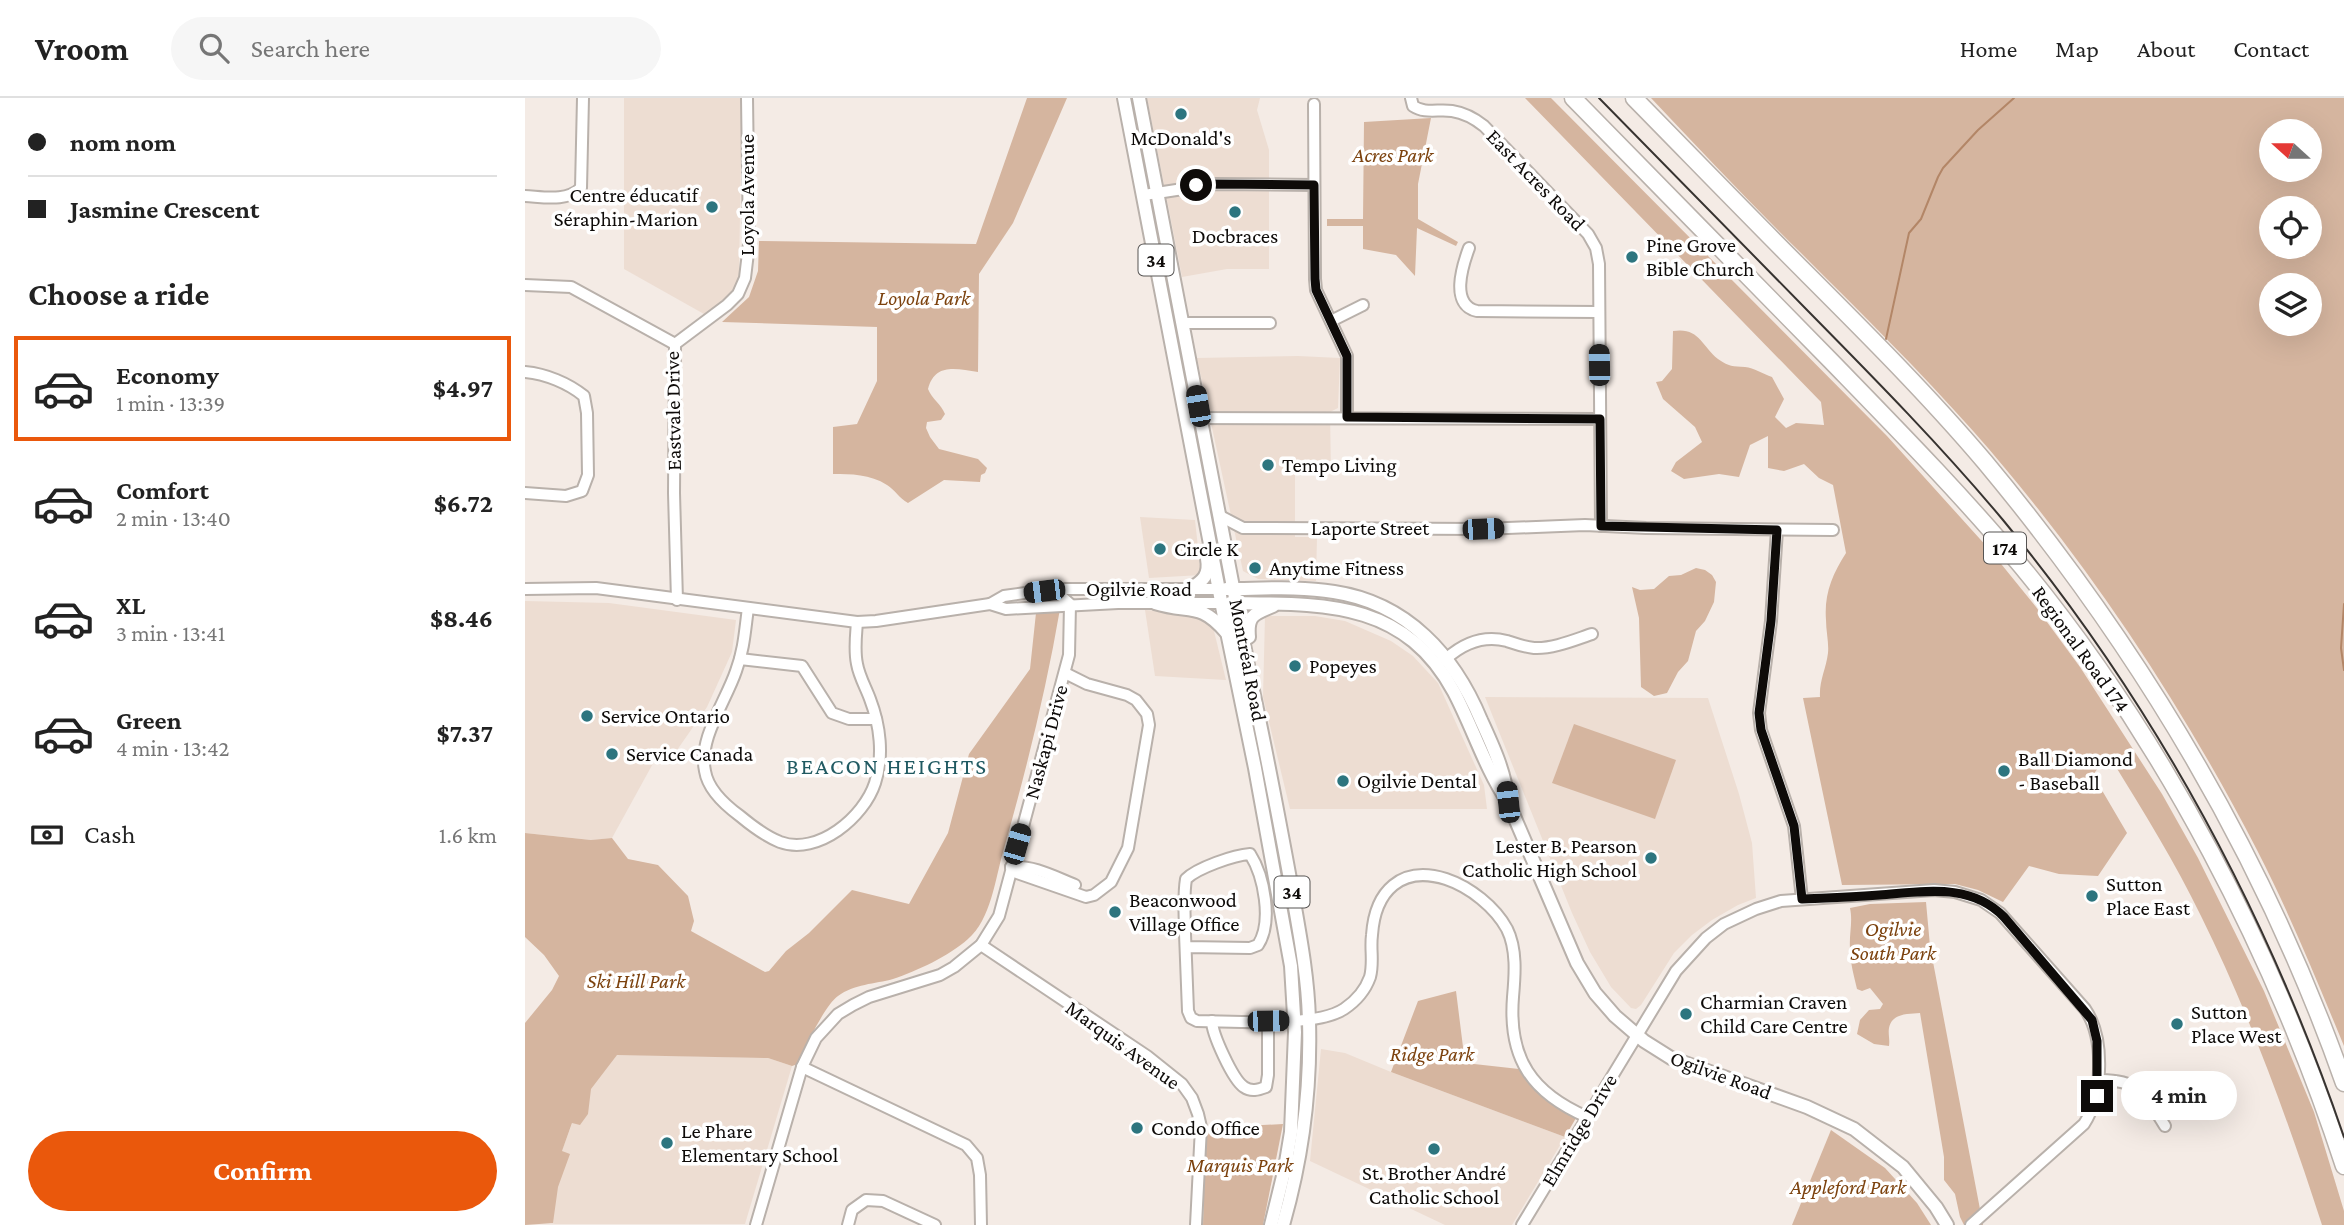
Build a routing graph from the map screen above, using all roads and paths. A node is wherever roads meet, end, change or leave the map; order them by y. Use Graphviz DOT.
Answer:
graph roads {
  1 [pos="583,98"];
  2 [pos="747,98"];
  3 [pos="1124,98"];
  4 [pos="1139,98"];
  5 [pos="1411,98"];
  6 [pos="1573,98"];
  7 [pos="1635,98"];
  8 [pos="1314,104"];
  9 [pos="1314,185"];
  10 [pos="1157,192"];
  11 [pos="1144,195"];
  12 [pos="525,196"];
  13 [pos="1469,248"];
  14 [pos="525,285"];
  15 [pos="1363,305"];
  16 [pos="1598,312"];
  17 [pos="1331,321"];
  18 [pos="1183,323"];
  19 [pos="1270,323"];
  20 [pos="675,344"];
  21 [pos="525,372"];
  22 [pos="1200,417"];
  23 [pos="1347,417"];
  24 [pos="1186,418"];
  25 [pos="1600,419"];
  26 [pos="525,493"];
  27 [pos="1220,516"];
  28 [pos="1205,518"];
  29 [pos="1601,526"];
  30 [pos="1243,528"];
  31 [pos="1777,530"];
  32 [pos="1833,530"];
  33 [pos="1224,542"];
  34 [pos="1229,565"];
  35 [pos="525,589"];
  36 [pos="1053,589"];
  37 [pos="1190,589"];
  38 [pos="1219,589"];
  39 [pos="1234,589"];
  40 [pos="1273,589"];
  41 [pos="1089,590"];
  42 [pos="677,600"];
  43 [pos="1155,603"];
  44 [pos="1221,603"];
  45 [pos="1237,603"];
  46 [pos="991,604"];
  47 [pos="1070,604"];
  48 [pos="1276,604"];
  49 [pos="748,608"];
  50 [pos="857,622"];
  51 [pos="1227,632"];
  52 [pos="1592,634"];
  53 [pos="1447,658"];
  54 [pos="740,659"];
  55 [pos="1065,673"];
  56 [pos="1252,686"];
  57 [pos="876,719"];
  58 [pos="1270,766"];
  59 [pos="1255,768"];
  60 [pos="1508,802"];
  61 [pos="1011,867"];
  62 [pos="1802,899"];
  63 [pos="981,945"];
  64 [pos="1186,947"];
  65 [pos="1309,1019"];
  66 [pos="1295,1020"];
  67 [pos="1212,1021"];
  68 [pos="1268,1021"];
  69 [pos="1636,1035"];
  70 [pos="802,1067"];
  71 [pos="2098,1080"];
  72 [pos="2344,1083"];
  73 [pos="1587,1117"];
  74 [pos="2165,1126"];
  75 [pos="2344,1166"];
  76 [pos="756,1225"];
  77 [pos="848,1225"];
  78 [pos="935,1225"];
  79 [pos="981,1225"];
  80 [pos="1196,1225"];
  81 [pos="1271,1225"];
  82 [pos="1283,1225"];
  83 [pos="1523,1225"];
  84 [pos="1947,1225"];
  85 [pos="1971,1225"];
  1 -- 12 [label="street"];
  2 -- 20 [label="street, Loyola Avenue"];
  3 -- 11 [label="main road, Montréal Road / 34"];
  4 -- 10 [label="main road, Montréal Road / 34"];
  5 -- 16 [label="street, East Acres Road"];
  6 -- 75 [label="highway, Regional Road 174 / 174"];
  7 -- 72 [label="highway, Regional Road 174 / 174"];
  8 -- 9 [label="street"];
  9 -- 10 [label="street"];
  9 -- 17 [label="street"];
  10 -- 11 [label="street"];
  10 -- 18 [label="main road, Montréal Road / 34"];
  11 -- 24 [label="main road, Montréal Road / 34"];
  13 -- 16 [label="street"];
  14 -- 20 [label="street, Eastvale Drive"];
  15 -- 17 [label="street"];
  16 -- 25 [label="street, East Acres Road"];
  17 -- 23 [label="street"];
  18 -- 19 [label="street"];
  18 -- 22 [label="main road, Montréal Road / 34"];
  20 -- 42 [label="street, Eastvale Drive"];
  21 -- 26 [label="street"];
  22 -- 23 [label="street"];
  22 -- 24 [label="street"];
  22 -- 27 [label="main road, Montréal Road / 34"];
  23 -- 25 [label="street"];
  24 -- 28 [label="main road, Montréal Road / 34"];
  25 -- 29 [label="street, East Acres Road"];
  27 -- 30 [label="street, Laporte Street"];
  27 -- 33 [label="main road, Montréal Road / 34"];
  28 -- 37 [label="main road"];
  28 -- 38 [label="main road, Montréal Road / 34"];
  29 -- 30 [label="street, Laporte Street"];
  29 -- 31 [label="street, Laporte Street"];
  30 -- 33 [label="street"];
  31 -- 32 [label="street, Laporte Street"];
  31 -- 62 [label="street"];
  33 -- 34 [label="main road, Montréal Road / 34"];
  34 -- 39 [label="main road, Montréal Road / 34"];
  34 -- 40 [label="main road"];
  35 -- 42 [label="street, Ogilvie Road"];
  36 -- 41 [label="street, Ogilvie Road"];
  36 -- 46 [label="street, Ogilvie Road"];
  36 -- 47 [label="street"];
  37 -- 38 [label="street, Ogilvie Road"];
  37 -- 41 [label="street, Ogilvie Road"];
  38 -- 39 [label="main road, Ogilvie Road"];
  38 -- 44 [label="main road, Montréal Road / 34"];
  39 -- 40 [label="main road, Ogilvie Road"];
  39 -- 45 [label="main road, Montréal Road / 34"];
  40 -- 53 [label="main road, Ogilvie Road"];
  41 -- 47 [label="street"];
  42 -- 49 [label="street, Ogilvie Road"];
  43 -- 44 [label="street, Ogilvie Road"];
  43 -- 47 [label="street, Ogilvie Road"];
  43 -- 51 [label="main road"];
  44 -- 45 [label="main road, Ogilvie Road"];
  44 -- 51 [label="main road, Montréal Road / 34"];
  45 -- 48 [label="main road, Ogilvie Road"];
  45 -- 56 [label="main road, Montréal Road / 34"];
  46 -- 47 [label="street, Ogilvie Road"];
  46 -- 50 [label="street, Ogilvie Road"];
  47 -- 55 [label="street, Naskapi Drive"];
  48 -- 56 [label="main road"];
  48 -- 60 [label="main road, Ogilvie Road"];
  49 -- 50 [label="street, Ogilvie Road"];
  49 -- 54 [label="street"];
  50 -- 57 [label="street"];
  51 -- 59 [label="main road, Montréal Road / 34"];
  52 -- 53 [label="street"];
  53 -- 60 [label="main road, Ogilvie Road"];
  54 -- 57 [label="street"];
  54 -- 57 [label="street"];
  55 -- 61 [label="street, Naskapi Drive"];
  55 -- 61 [label="street"];
  56 -- 58 [label="main road, Montréal Road / 34"];
  58 -- 59 [label="main road"];
  58 -- 65 [label="main road, Montréal Road / 34"];
  59 -- 66 [label="main road, Montréal Road / 34"];
  60 -- 69 [label="main road, Ogilvie Road"];
  61 -- 63 [label="street, Naskapi Drive"];
  62 -- 69 [label="street, Elmridge Drive"];
  62 -- 71 [label="street, Elmridge Drive"];
  63 -- 70 [label="street, Naskapi Drive"];
  63 -- 80 [label="street, Marquis Avenue"];
  64 -- 64 [label="street"];
  64 -- 67 [label="street"];
  65 -- 66 [label="street"];
  65 -- 73 [label="street"];
  65 -- 82 [label="main road, Montréal Road / 34"];
  66 -- 68 [label="street"];
  66 -- 81 [label="main road, Montréal Road / 34"];
  67 -- 68 [label="street"];
  67 -- 68 [label="street"];
  69 -- 73 [label="street, Elmridge Drive"];
  69 -- 84 [label="main road, Ogilvie Road"];
  70 -- 76 [label="street, Naskapi Drive"];
  70 -- 79 [label="street"];
  71 -- 74 [label="street"];
  71 -- 85 [label="street, Elmridge Drive"];
  73 -- 83 [label="street, Elmridge Drive"];
  77 -- 78 [label="street"];
}
